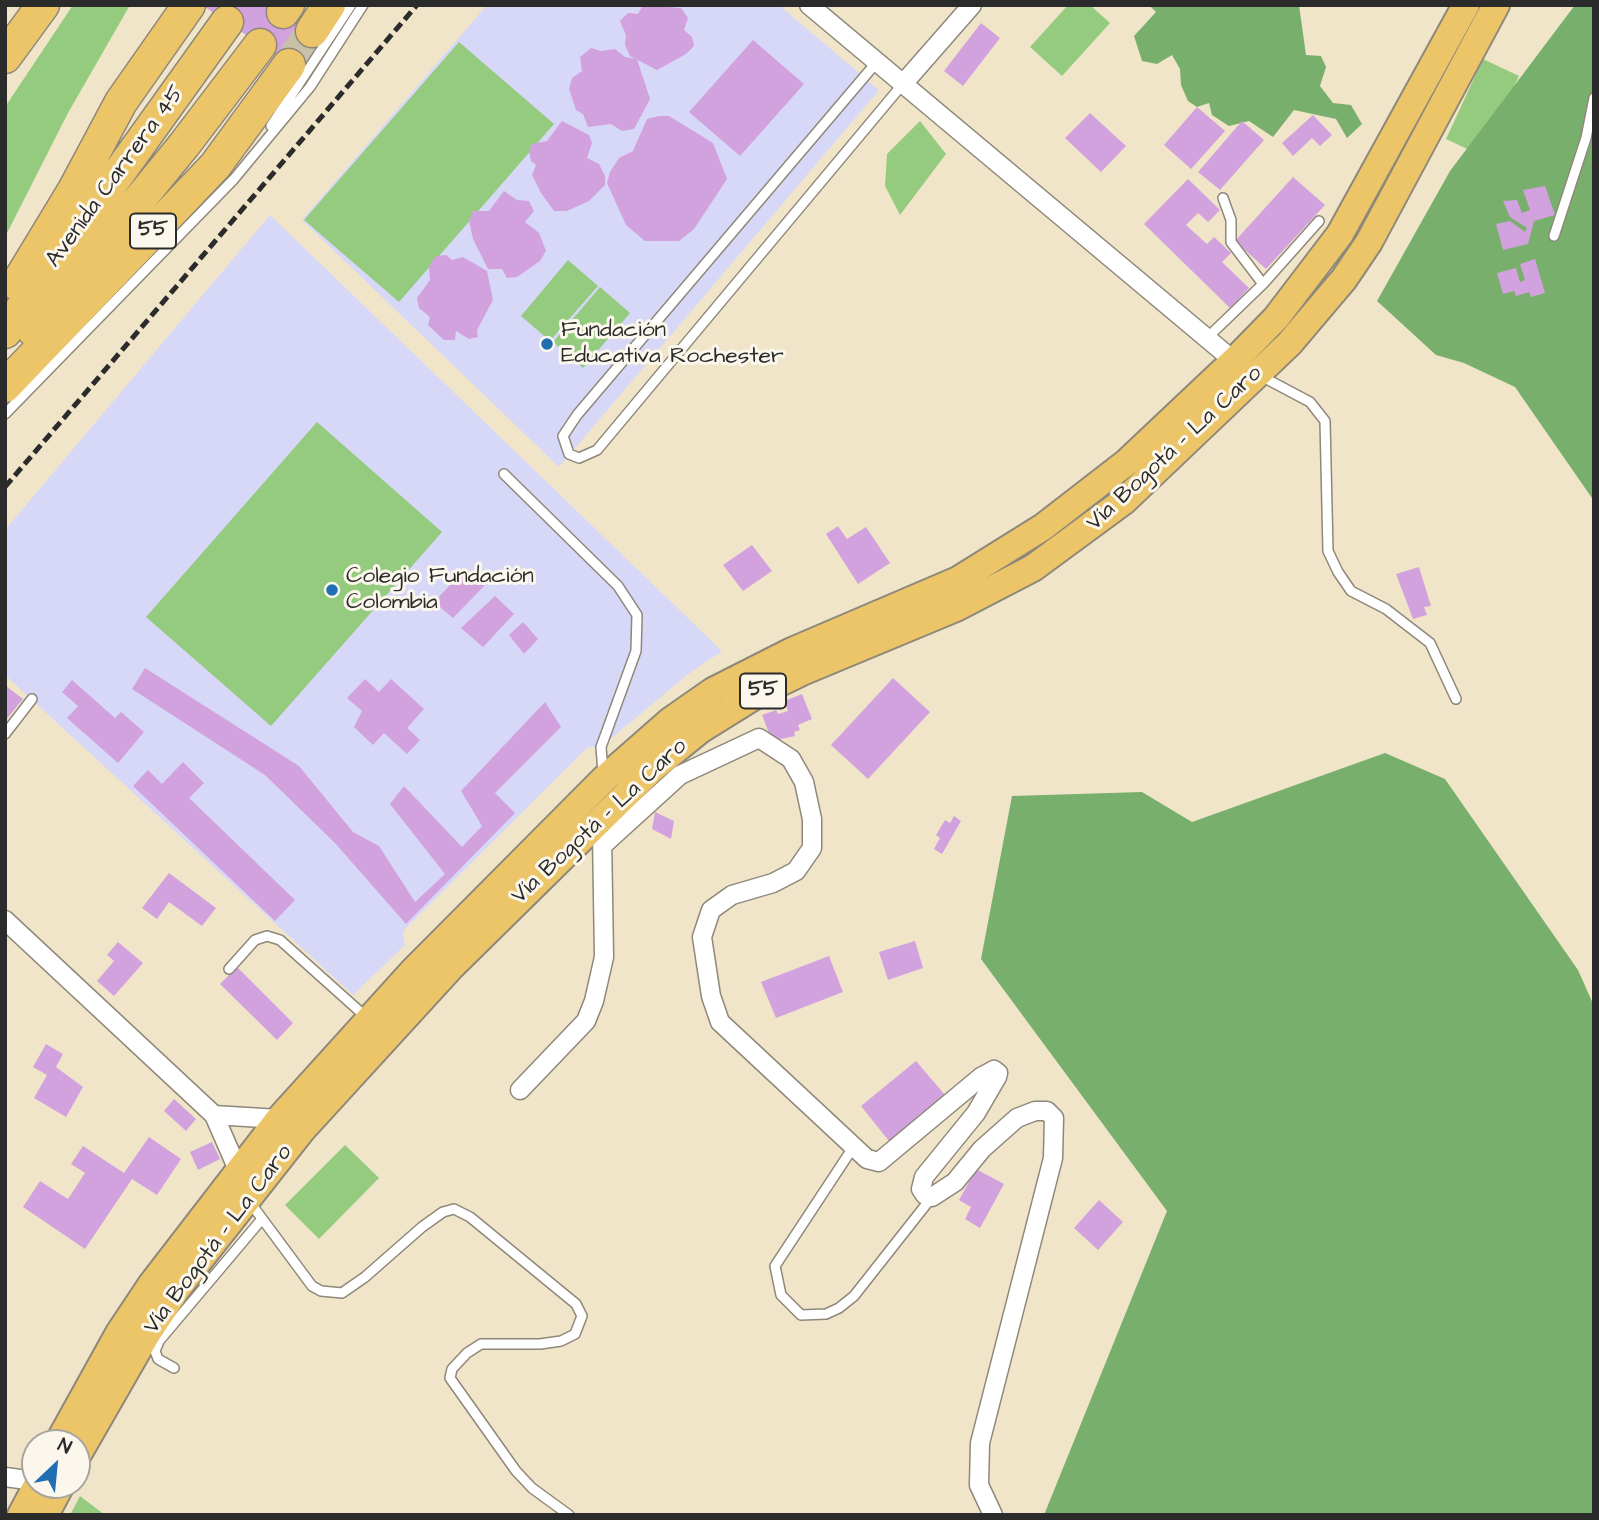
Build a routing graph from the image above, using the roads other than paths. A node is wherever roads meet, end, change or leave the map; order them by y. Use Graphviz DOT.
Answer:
graph roads {
  1 [pos="43,5"];
  2 [pos="189,5"];
  3 [pos="351,5"];
  4 [pos="363,5"];
  5 [pos="810,5"];
  6 [pos="972,5"];
  7 [pos="1466,5"];
  8 [pos="1496,5"];
  9 [pos="227,22"];
  10 [pos="260,45"];
  11 [pos="5,58"];
  12 [pos="876,63"];
  13 [pos="289,65"];
  14 [pos="902,85"];
  15 [pos="1594,98"];
  16 [pos="1590,139"];
  17 [pos="234,179"];
  18 [pos="1223,198"];
  19 [pos="1319,221"];
  20 [pos="1554,236"];
  21 [pos="1264,284"];
  22 [pos="5,303"];
  23 [pos="5,332"];
  24 [pos="1207,338"];
  25 [pos="1234,361"];
  26 [pos="5,363"];
  27 [pos="1257,374"];
  28 [pos="5,386"];
  29 [pos="5,414"];
  30 [pos="504,474"];
  31 [pos="32,699"];
  32 [pos="1456,699"];
  33 [pos="5,734"];
  34 [pos="604,779"];
  35 [pos="601,818"];
  36 [pos="603,845"];
  37 [pos="5,920"];
  38 [pos="229,969"];
  39 [pos="369,1020"];
  40 [pos="520,1090"];
  41 [pos="214,1115"];
  42 [pos="279,1119"];
  43 [pos="854,1146"];
  44 [pos="238,1170"];
  45 [pos="932,1197"];
  46 [pos="255,1208"];
  47 [pos="174,1368"];
  48 [pos="66,1429"];
  49 [pos="91,1432"];
  50 [pos="28,1499"];
  51 [pos="54,1499"];
  52 [pos="21,1515"];
  53 [pos="46,1515"];
  54 [pos="569,1515"];
  55 [pos="993,1515"];
  1 -- 11 [label="highway"];
  2 -- 22 [label="highway, Avenida Carrera 45"];
  3 -- 17 [label="lane"];
  4 -- 17 [label="lane"];
  5 -- 12 [label="street"];
  6 -- 14 [label="street"];
  7 -- 25 [label="main road, Vía Bogotá - La Caro / 55"];
  8 -- 27 [label="main road, Vía Bogotá - La Caro / 55"];
  9 -- 23 [label="highway, Avenida Carrera 45 / 55"];
  10 -- 26 [label="highway, Avenida Carrera 45 / 55"];
  12 -- 14 [label="street"];
  12 -- 14 [label="lane"];
  13 -- 28 [label="highway, 55"];
  14 -- 24 [label="street"];
  15 -- 16 [label="lane"];
  16 -- 20 [label="lane"];
  17 -- 29 [label="lane"];
  18 -- 21 [label="lane"];
  19 -- 21 [label="lane"];
  21 -- 24 [label="lane"];
  24 -- 25 [label="street"];
  25 -- 34 [label="main road, Vía Bogotá - La Caro / 55"];
  27 -- 32 [label="lane"];
  27 -- 35 [label="main road, Vía Bogotá - La Caro / 55"];
  30 -- 34 [label="lane"];
  31 -- 33 [label="lane"];
  34 -- 39 [label="main road, Vía Bogotá - La Caro / 55"];
  35 -- 36 [label="street"];
  35 -- 46 [label="main road, Vía Bogotá - La Caro / 55"];
  36 -- 40 [label="street"];
  36 -- 43 [label="street"];
  37 -- 41 [label="street"];
  38 -- 39 [label="lane"];
  39 -- 42 [label="main road, Vía Bogotá - La Caro / 55"];
  41 -- 42 [label="street"];
  41 -- 44 [label="street"];
  42 -- 44 [label="main road, Vía Bogotá - La Caro / 55"];
  43 -- 45 [label="street"];
  43 -- 45 [label="lane"];
  44 -- 48 [label="main road, Vía Bogotá - La Caro / 55"];
  45 -- 55 [label="street"];
  46 -- 47 [label="lane"];
  46 -- 49 [label="main road, Vía Bogotá - La Caro / 55"];
  46 -- 54 [label="lane"];
  50 -- 52 [label="main road"];
  51 -- 53 [label="main road"];
}
